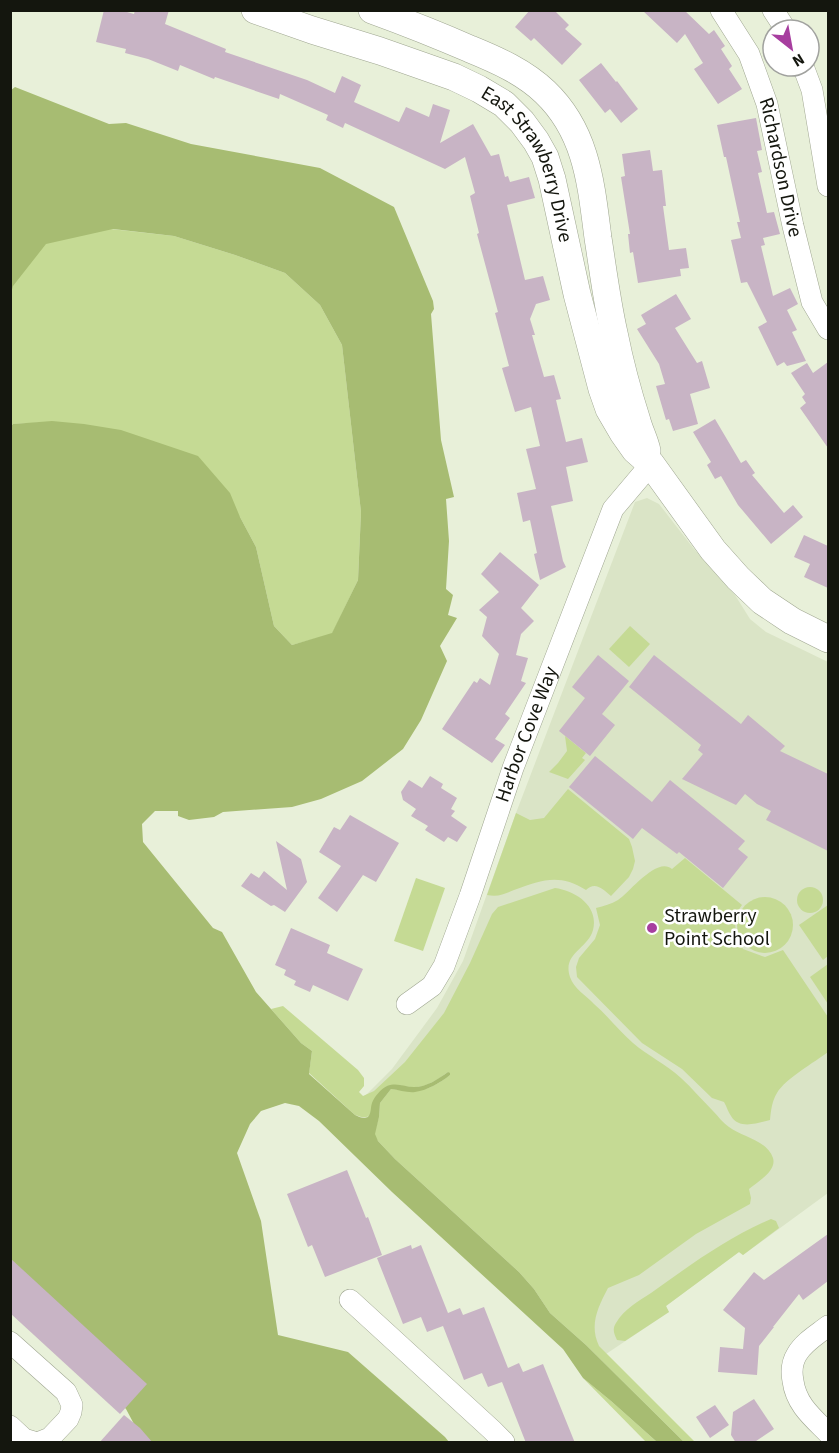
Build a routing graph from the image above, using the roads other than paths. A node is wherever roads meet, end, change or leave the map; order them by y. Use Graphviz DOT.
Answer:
graph roads {
  1 [pos="255,10"];
  2 [pos="372,10"];
  3 [pos="721,10"];
  4 [pos="808,78"];
  5 [pos="828,186"];
  6 [pos="828,329"];
  7 [pos="651,464"];
  8 [pos="828,639"];
  9 [pos="407,1004"];
  10 [pos="350,1300"];
  11 [pos="828,1326"];
  12 [pos="10,1342"];
  13 [pos="10,1426"];
  14 [pos="828,1433"];
  15 [pos="34,1443"];
  16 [pos="40,1443"];
  17 [pos="504,1443"];
  1 -- 7 [label="street, East Strawberry Drive"];
  2 -- 7 [label="street, East Strawberry Drive"];
  3 -- 6 [label="street, Richardson Drive"];
  4 -- 5 [label="street"];
  7 -- 8 [label="street, East Strawberry Drive"];
  7 -- 9 [label="street, Harbor Cove Way"];
  10 -- 17 [label="street"];
  11 -- 14 [label="street"];
  12 -- 16 [label="street"];
  13 -- 15 [label="street"];
}
